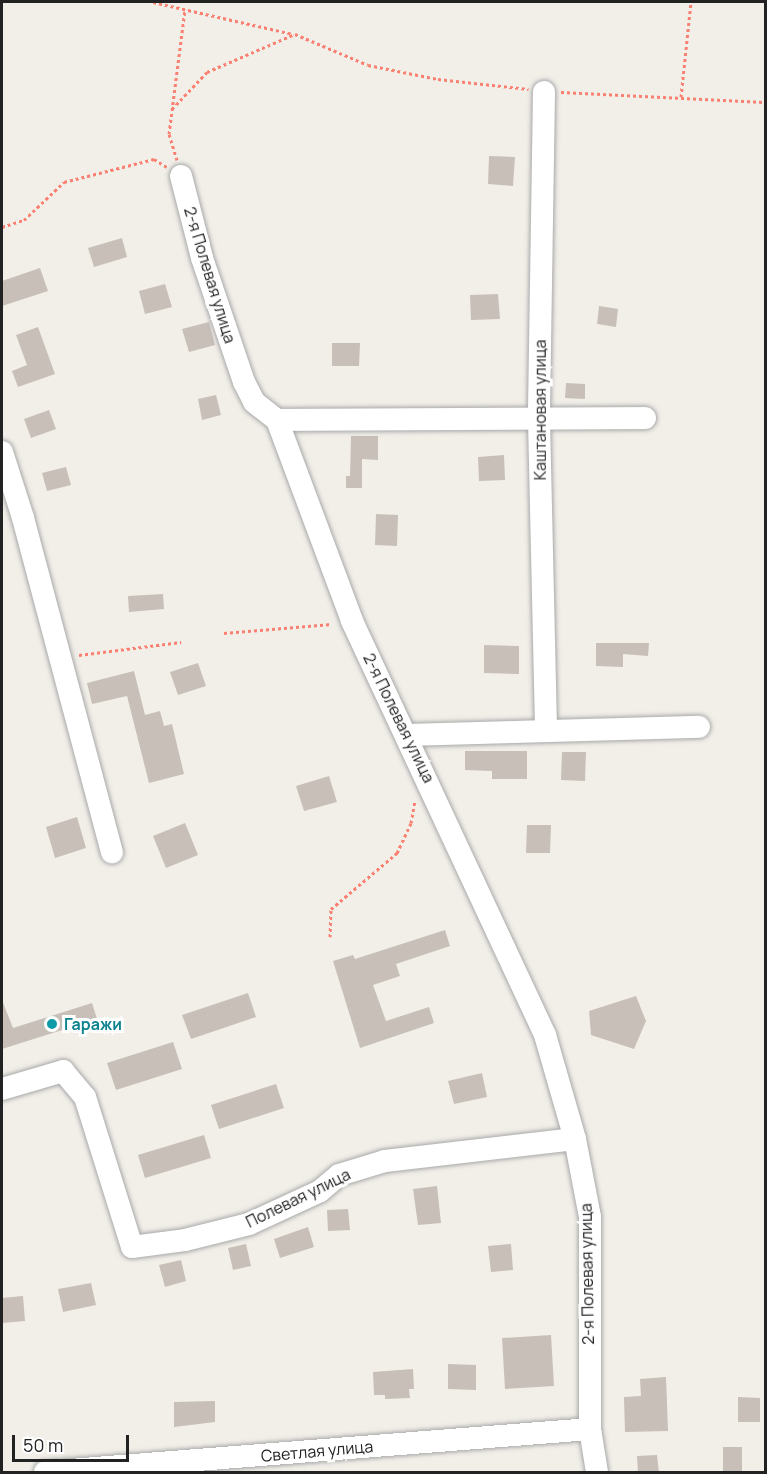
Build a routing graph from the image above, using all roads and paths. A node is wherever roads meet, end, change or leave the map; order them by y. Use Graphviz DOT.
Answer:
graph roads {
  1 [pos="153,2"];
  2 [pos="691,2"];
  3 [pos="185,9"];
  4 [pos="295,34"];
  5 [pos="544,92"];
  6 [pos="681,97"];
  7 [pos="765,102"];
  8 [pos="172,109"];
  9 [pos="181,176"];
  10 [pos="2,227"];
  11 [pos="645,418"];
  12 [pos="277,420"];
  13 [pos="539,420"];
  14 [pos="2,452"];
  15 [pos="352,621"];
  16 [pos="224,633"];
  17 [pos="181,642"];
  18 [pos="62,658"];
  19 [pos="699,727"];
  20 [pos="546,729"];
  21 [pos="408,735"];
  22 [pos="417,788"];
  23 [pos="112,852"];
  24 [pos="330,937"];
  25 [pos="2,1089"];
  26 [pos="575,1139"];
  27 [pos="590,1429"];
  28 [pos="45,1473"];
  29 [pos="597,1473"];
  1 -- 3 [label="path"];
  2 -- 6 [label="path"];
  3 -- 4 [label="path"];
  3 -- 8 [label="path"];
  4 -- 5 [label="path"];
  4 -- 8 [label="path"];
  5 -- 6 [label="path"];
  5 -- 13 [label="street, Каштановая улица"];
  6 -- 7 [label="path"];
  8 -- 9 [label="path"];
  9 -- 10 [label="path"];
  9 -- 12 [label="street, 2-я Полевая улица"];
  11 -- 13 [label="street"];
  12 -- 13 [label="street"];
  12 -- 15 [label="street, 2-я Полевая улица"];
  13 -- 20 [label="street, Каштановая улица"];
  14 -- 18 [label="street"];
  15 -- 16 [label="path"];
  15 -- 21 [label="street, 2-я Полевая улица"];
  17 -- 18 [label="path"];
  18 -- 23 [label="street"];
  19 -- 20 [label="street"];
  20 -- 21 [label="street"];
  21 -- 26 [label="street, 2-я Полевая улица"];
  22 -- 24 [label="path"];
  25 -- 26 [label="street, Полевая улица"];
  26 -- 27 [label="street, 2-я Полевая улица"];
  27 -- 28 [label="street, Светлая улица"];
  27 -- 29 [label="street, 2-я Полевая улица"];
}
